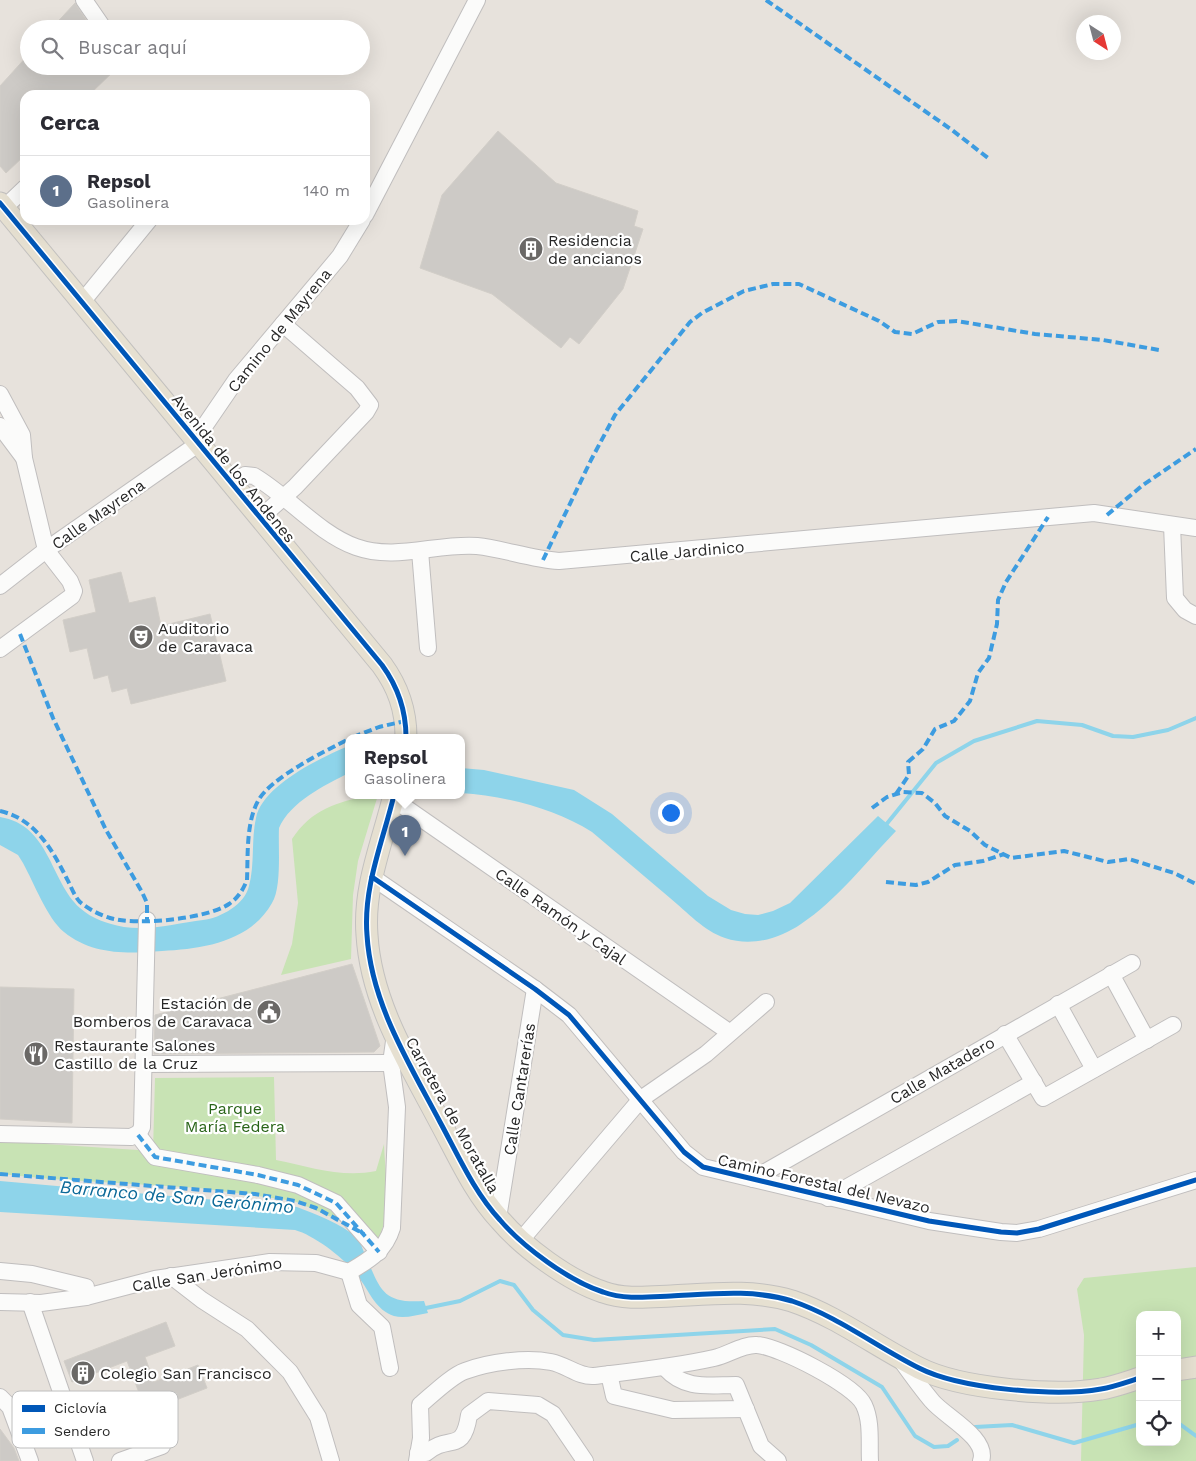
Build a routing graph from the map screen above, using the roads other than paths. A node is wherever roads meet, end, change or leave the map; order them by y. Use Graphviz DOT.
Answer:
graph roads {
  1 [pos="84,0"];
  2 [pos="477,0"];
  3 [pos="98,20"];
  4 [pos="20,192"];
  5 [pos="2,205"];
  6 [pos="370,205"];
  7 [pos="145,225"];
  8 [pos="359,225"];
  9 [pos="82,302"];
  10 [pos="284,324"];
  11 [pos="0,394"];
  12 [pos="0,426"];
  13 [pos="17,439"];
  14 [pos="197,442"];
  15 [pos="231,485"];
  16 [pos="284,497"];
  17 [pos="259,519"];
  18 [pos="1172,525"];
  19 [pos="1196,528"];
  20 [pos="46,550"];
  21 [pos="420,551"];
  22 [pos="0,586"];
  23 [pos="1196,616"];
  24 [pos="428,648"];
  25 [pos="0,649"];
  26 [pos="406,734"];
  27 [pos="393,799"];
  28 [pos="397,799"];
  29 [pos="372,877"];
  30 [pos="147,920"];
  31 [pos="1132,963"];
  32 [pos="1111,974"];
  33 [pos="535,988"];
  34 [pos="766,1002"];
  35 [pos="1058,1004"];
  36 [pos="1173,1025"];
  37 [pos="729,1032"];
  38 [pos="1005,1034"];
  39 [pos="1147,1040"];
  40 [pos="400,1063"];
  41 [pos="145,1064"];
  42 [pos="1094,1069"];
  43 [pos="394,1082"];
  44 [pos="1034,1082"];
  45 [pos="417,1087"];
  46 [pos="641,1099"];
  47 [pos="397,1107"];
  48 [pos="0,1134"];
  49 [pos="138,1134"];
  50 [pos="753,1179"];
  51 [pos="1196,1180"];
  52 [pos="828,1198"];
  53 [pos="498,1218"];
  54 [pos="521,1240"];
  55 [pos="373,1256"];
  56 [pos="0,1271"];
  57 [pos="351,1271"];
  58 [pos="171,1276"];
  59 [pos="86,1298"];
  60 [pos="0,1302"];
  61 [pos="30,1302"];
  62 [pos="896,1355"];
  63 [pos="1196,1367"];
  64 [pos="390,1368"];
  65 [pos="666,1369"];
  66 [pos="1181,1369"];
  67 [pos="609,1374"];
  68 [pos="1136,1379"];
  69 [pos="61,1391"];
  70 [pos="0,1397"];
  71 [pos="746,1409"];
  72 [pos="12,1412"];
  73 [pos="25,1448"];
  74 [pos="81,1448"];
  75 [pos="156,1448"];
  76 [pos="417,1457"];
  77 [pos="30,1461"];
  78 [pos="85,1461"];
  79 [pos="120,1461"];
  80 [pos="331,1461"];
  81 [pos="585,1461"];
  82 [pos="778,1461"];
  83 [pos="870,1461"];
  84 [pos="981,1461"];
  1 -- 3 [label="street"];
  2 -- 6 [label="street"];
  4 -- 5 [label="street"];
  5 -- 9 [label="main road, Avenida de los Andenes"];
  7 -- 9 [label="street"];
  8 -- 10 [label="street, Camino de Mayrena"];
  9 -- 14 [label="main road, Avenida de los Andenes"];
  10 -- 14 [label="street, Camino de Mayrena"];
  10 -- 16 [label="street"];
  11 -- 13 [label="street"];
  12 -- 13 [label="street"];
  13 -- 20 [label="street"];
  14 -- 15 [label="main road, Avenida de los Andenes"];
  14 -- 20 [label="street, Calle Mayrena"];
  15 -- 16 [label="street, Calle Jardinico"];
  15 -- 17 [label="main road, Avenida de los Andenes"];
  16 -- 17 [label="street"];
  16 -- 21 [label="street, Calle Jardinico"];
  17 -- 26 [label="main road, Avenida de los Andenes"];
  18 -- 19 [label="street, Calle Jardinico"];
  18 -- 21 [label="street, Calle Jardinico"];
  18 -- 23 [label="street"];
  20 -- 22 [label="street, Calle Mayrena"];
  20 -- 25 [label="street"];
  21 -- 24 [label="street"];
  27 -- 29 [label="main road"];
  28 -- 37 [label="street, Calle Ramón y Cajal"];
  29 -- 33 [label="street, Camino Forestal del Nevazo"];
  29 -- 40 [label="main road, Carretera de Moratalla"];
  30 -- 41 [label="street"];
  31 -- 32 [label="street, Calle Matadero"];
  32 -- 35 [label="street, Calle Matadero"];
  32 -- 39 [label="street"];
  33 -- 46 [label="street, Camino Forestal del Nevazo"];
  33 -- 53 [label="street, Calle Cantarerías"];
  34 -- 37 [label="street"];
  35 -- 38 [label="street, Calle Matadero"];
  35 -- 42 [label="street"];
  36 -- 39 [label="street"];
  37 -- 46 [label="street"];
  38 -- 44 [label="street"];
  38 -- 50 [label="street, Calle Matadero"];
  39 -- 42 [label="street"];
  40 -- 41 [label="street"];
  40 -- 43 [label="street"];
  40 -- 45 [label="main road, Carretera de Moratalla"];
  41 -- 49 [label="street"];
  42 -- 44 [label="street"];
  43 -- 45 [label="street"];
  43 -- 47 [label="street"];
  44 -- 52 [label="street"];
  45 -- 47 [label="street"];
  45 -- 53 [label="main road, Carretera de Moratalla"];
  46 -- 50 [label="street, Camino Forestal del Nevazo"];
  46 -- 54 [label="street"];
  47 -- 55 [label="street"];
  48 -- 49 [label="street"];
  49 -- 55 [label="street"];
  50 -- 52 [label="street, Camino Forestal del Nevazo"];
  51 -- 52 [label="street, Camino Forestal del Nevazo"];
  53 -- 54 [label="main road, Carretera de Moratalla"];
  54 -- 62 [label="main road, Carretera de Moratalla"];
  55 -- 57 [label="street"];
  56 -- 59 [label="street"];
  57 -- 58 [label="street, Calle San Jerónimo"];
  57 -- 64 [label="street"];
  58 -- 59 [label="street, Calle San Jerónimo"];
  58 -- 80 [label="street"];
  59 -- 61 [label="street, Calle San Jerónimo"];
  60 -- 61 [label="street, Calle San Jerónimo"];
  61 -- 69 [label="street"];
  62 -- 68 [label="main road, Carretera de Moratalla"];
  62 -- 84 [label="street"];
  63 -- 66 [label="main road"];
  65 -- 67 [label="street"];
  65 -- 71 [label="street"];
  65 -- 83 [label="street"];
  67 -- 71 [label="street"];
  67 -- 76 [label="street"];
  70 -- 72 [label="street"];
  71 -- 82 [label="street"];
  73 -- 77 [label="street"];
  74 -- 78 [label="street"];
  75 -- 79 [label="street"];
  76 -- 81 [label="street"];
}
